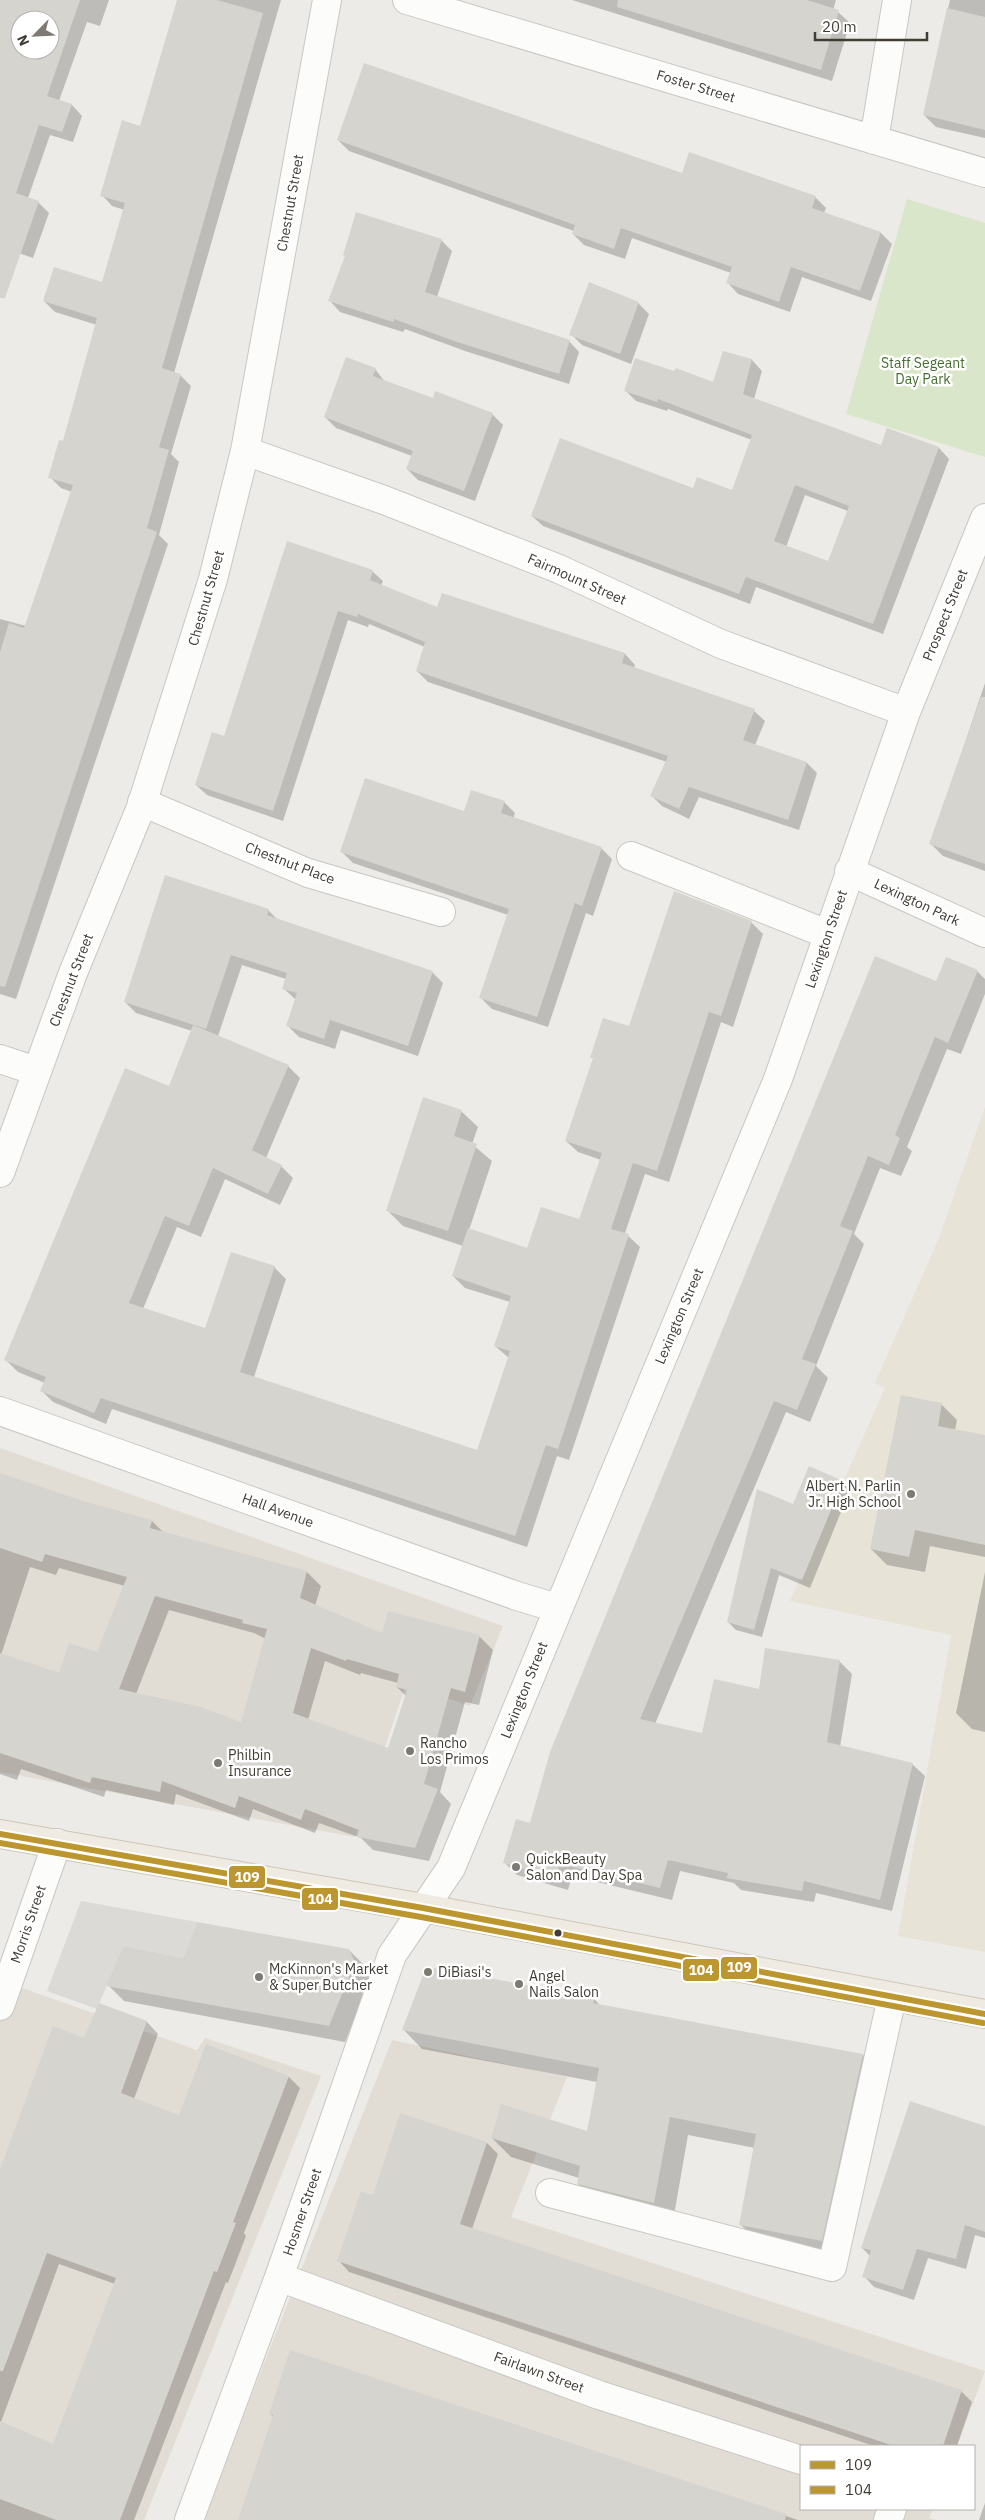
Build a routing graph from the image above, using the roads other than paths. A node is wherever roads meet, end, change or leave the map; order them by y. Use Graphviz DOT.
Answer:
graph roads {
  1 [pos="326,0"];
  2 [pos="407,0"];
  3 [pos="897,0"];
  4 [pos="874,140"];
  5 [pos="985,172"];
  6 [pos="245,451"];
  7 [pos="985,518"];
  8 [pos="906,712"];
  9 [pos="142,802"];
  10 [pos="631,856"];
  11 [pos="849,871"];
  12 [pos="441,912"];
  13 [pos="985,933"];
  14 [pos="827,934"];
  15 [pos="0,1059"];
  16 [pos="36,1071"];
  17 [pos="0,1173"];
  18 [pos="0,1411"];
  19 [pos="558,1608"];
  20 [pos="0,1834"];
  21 [pos="57,1843"];
  22 [pos="423,1908"];
  23 [pos="892,1997"];
  24 [pos="0,2006"];
  25 [pos="985,2014"];
  26 [pos="550,2193"];
  27 [pos="279,2277"];
  28 [pos="800,2460"];
  29 [pos="189,2520"];
  1 -- 6 [label="street, Chestnut Street"];
  2 -- 4 [label="street, Foster Street"];
  3 -- 4 [label="street"];
  4 -- 5 [label="street, Foster Street"];
  6 -- 8 [label="street, Fairmount Street"];
  6 -- 9 [label="street, Chestnut Street"];
  7 -- 8 [label="street, Prospect Street"];
  8 -- 11 [label="street, Lexington Street"];
  9 -- 12 [label="street, Chestnut Place"];
  9 -- 16 [label="street, Chestnut Street"];
  10 -- 14 [label="street"];
  11 -- 13 [label="street, Lexington Park"];
  11 -- 14 [label="street, Lexington Street"];
  14 -- 19 [label="street, Lexington Street"];
  15 -- 16 [label="street"];
  16 -- 17 [label="street, Chestnut Street"];
  18 -- 19 [label="street, Hall Avenue"];
  19 -- 22 [label="street, Lexington Street"];
  20 -- 21 [label="main road"];
  21 -- 22 [label="main road"];
  21 -- 24 [label="street, Morris Street"];
  22 -- 23 [label="main road"];
  22 -- 27 [label="street, Hosmer Street"];
  23 -- 25 [label="main road"];
  23 -- 26 [label="street"];
  27 -- 28 [label="street, Fairlawn Street"];
  27 -- 29 [label="street, Hosmer Street"];
}
